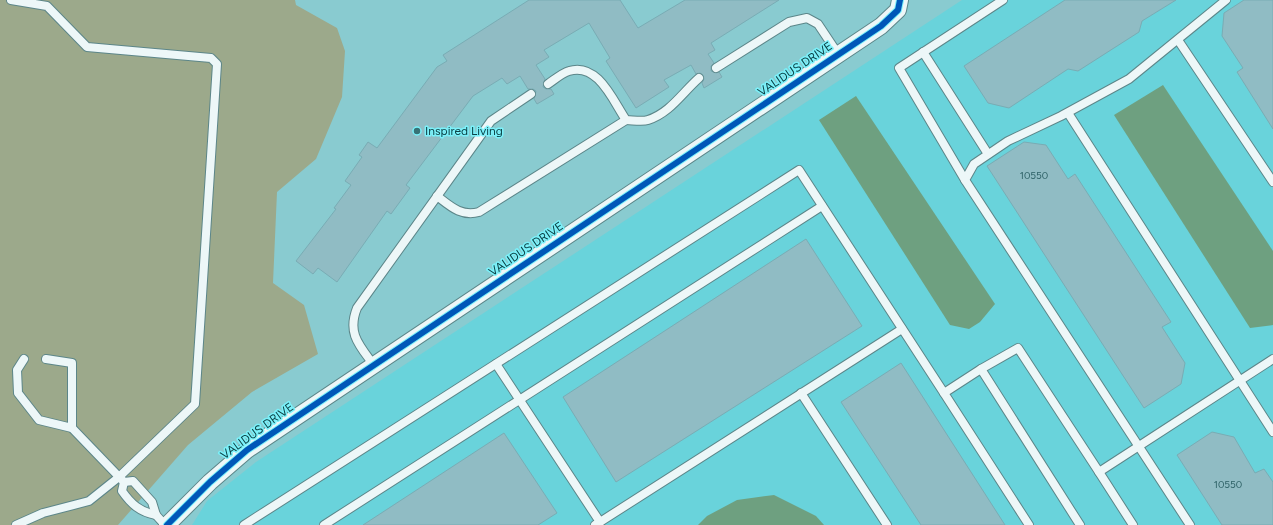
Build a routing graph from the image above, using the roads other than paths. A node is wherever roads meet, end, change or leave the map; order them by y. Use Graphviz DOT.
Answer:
graph roads {
  1 [pos="11,0"];
  2 [pos="900,0"];
  3 [pos="1003,0"];
  4 [pos="1226,0"];
  5 [pos="1178,40"];
  6 [pos="923,52"];
  7 [pos="838,54"];
  8 [pos="716,68"];
  9 [pos="699,78"];
  10 [pos="548,84"];
  11 [pos="532,94"];
  12 [pos="1068,112"];
  13 [pos="626,120"];
  14 [pos="988,154"];
  15 [pos="965,180"];
  16 [pos="1273,182"];
  17 [pos="437,196"];
  18 [pos="822,206"];
  19 [pos="902,329"];
  20 [pos="24,359"];
  21 [pos="46,359"];
  22 [pos="1273,359"];
  23 [pos="374,364"];
  24 [pos="496,364"];
  25 [pos="981,370"];
  26 [pos="1240,381"];
  27 [pos="801,393"];
  28 [pos="944,393"];
  29 [pos="520,400"];
  30 [pos="72,428"];
  31 [pos="1273,432"];
  32 [pos="1138,446"];
  33 [pos="1099,472"];
  34 [pos="121,479"];
  35 [pos="163,522"];
  36 [pos="598,523"];
  37 [pos="16,525"];
  38 [pos="244,525"];
  39 [pos="324,525"];
  40 [pos="887,525"];
  41 [pos="1029,525"];
  42 [pos="1080,525"];
  43 [pos="1133,525"];
  44 [pos="1190,525"];
  1 -- 34 [label="lane"];
  2 -- 7 [label="street, VALIDUS DRIVE"];
  3 -- 6 [label="lane"];
  4 -- 5 [label="lane"];
  5 -- 12 [label="lane"];
  5 -- 16 [label="lane"];
  6 -- 14 [label="lane"];
  6 -- 15 [label="lane"];
  7 -- 8 [label="lane"];
  7 -- 23 [label="street, VALIDUS DRIVE"];
  9 -- 13 [label="lane"];
  10 -- 13 [label="lane"];
  11 -- 17 [label="lane"];
  12 -- 14 [label="lane"];
  12 -- 26 [label="lane"];
  13 -- 17 [label="lane"];
  14 -- 15 [label="lane"];
  15 -- 32 [label="lane"];
  17 -- 23 [label="lane"];
  18 -- 19 [label="lane"];
  18 -- 24 [label="lane"];
  18 -- 29 [label="lane"];
  19 -- 27 [label="lane"];
  19 -- 28 [label="lane"];
  20 -- 30 [label="lane"];
  21 -- 30 [label="lane"];
  22 -- 26 [label="lane"];
  23 -- 35 [label="street, VALIDUS DRIVE"];
  24 -- 29 [label="lane"];
  24 -- 38 [label="lane"];
  25 -- 28 [label="lane"];
  25 -- 33 [label="lane"];
  25 -- 42 [label="lane"];
  26 -- 31 [label="lane"];
  26 -- 32 [label="lane"];
  27 -- 36 [label="lane"];
  27 -- 40 [label="lane"];
  28 -- 41 [label="lane"];
  29 -- 36 [label="lane"];
  29 -- 39 [label="lane"];
  30 -- 34 [label="lane"];
  32 -- 33 [label="lane"];
  32 -- 44 [label="lane"];
  33 -- 43 [label="lane"];
  34 -- 35 [label="lane"];
  34 -- 35 [label="lane"];
  34 -- 37 [label="lane"];
}
